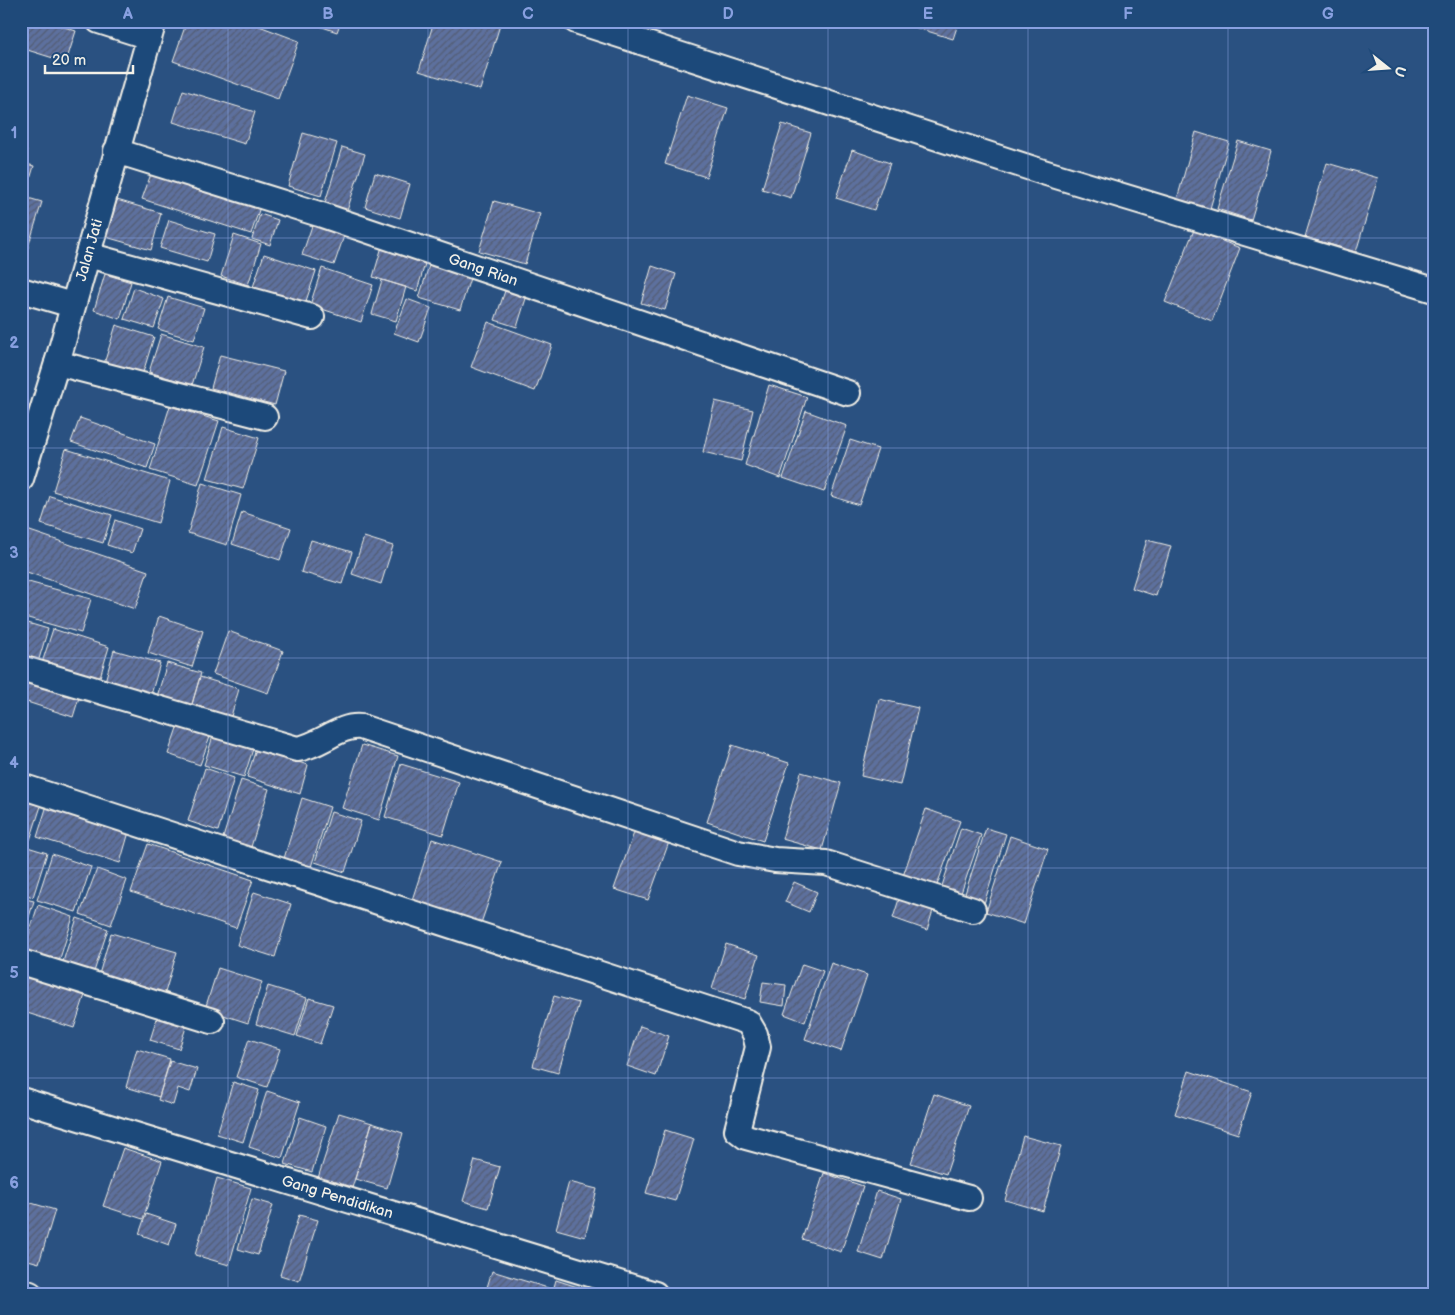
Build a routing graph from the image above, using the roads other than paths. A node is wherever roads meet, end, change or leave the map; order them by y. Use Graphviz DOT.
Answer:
graph roads {
  1 [pos="99,21"];
  2 [pos="576,21"];
  3 [pos="151,29"];
  4 [pos="116,151"];
  5 [pos="88,255"];
  6 [pos="21,290"];
  7 [pos="1434,290"];
  8 [pos="72,305"];
  9 [pos="312,317"];
  10 [pos="57,364"];
  11 [pos="848,393"];
  12 [pos="265,416"];
  13 [pos="23,467"];
  14 [pos="21,668"];
  15 [pos="21,786"];
  16 [pos="973,910"];
  17 [pos="21,962"];
  18 [pos="212,1021"];
  19 [pos="21,1100"];
  20 [pos="969,1198"];
  21 [pos="21,1291"];
  22 [pos="30,1294"];
  23 [pos="655,1294"];
  1 -- 3 [label="street"];
  2 -- 7 [label="street"];
  3 -- 4 [label="street, Jalan Jati"];
  4 -- 5 [label="street, Jalan Jati"];
  4 -- 11 [label="street, Gang Rian"];
  5 -- 8 [label="street, Jalan Jati"];
  5 -- 9 [label="street"];
  6 -- 8 [label="street"];
  8 -- 10 [label="street, Jalan Jati"];
  10 -- 12 [label="street"];
  10 -- 13 [label="street, Jalan Jati"];
  14 -- 16 [label="street"];
  15 -- 20 [label="street"];
  17 -- 18 [label="street"];
  19 -- 23 [label="street, Gang Pendidikan"];
  21 -- 22 [label="street"];
}
